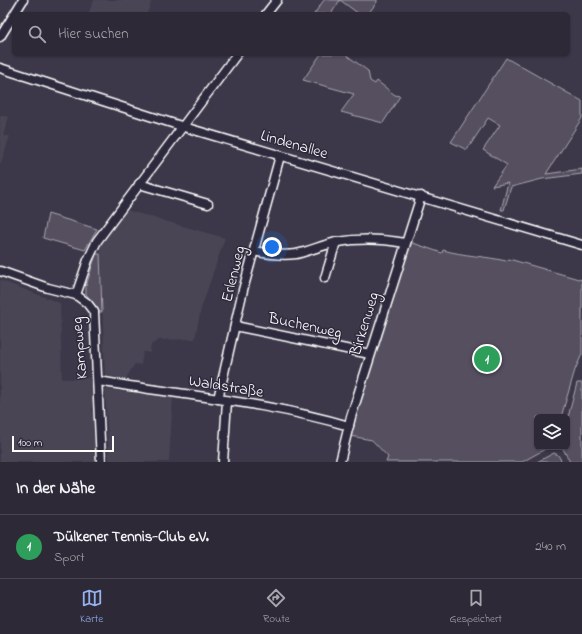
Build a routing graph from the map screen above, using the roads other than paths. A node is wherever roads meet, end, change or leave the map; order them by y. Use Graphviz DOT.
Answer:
graph roads {
  1 [pos="23,0"];
  2 [pos="277,0"];
  3 [pos="16,12"];
  4 [pos="268,12"];
  5 [pos="12,18"];
  6 [pos="0,37"];
  7 [pos="236,56"];
  8 [pos="0,68"];
  9 [pos="184,127"];
  10 [pos="280,156"];
  11 [pos="140,184"];
  12 [pos="421,196"];
  13 [pos="208,204"];
  14 [pos="336,242"];
  15 [pos="405,244"];
  16 [pos="582,245"];
  17 [pos="254,251"];
  18 [pos="0,271"];
  19 [pos="325,278"];
  20 [pos="76,296"];
  21 [pos="235,326"];
  22 [pos="370,354"];
  23 [pos="98,381"];
  24 [pos="218,399"];
  25 [pos="227,401"];
  26 [pos="349,426"];
  27 [pos="101,462"];
  28 [pos="223,462"];
  29 [pos="340,462"];
  1 -- 3 [label="street"];
  2 -- 4 [label="street"];
  5 -- 6 [label="street"];
  7 -- 9 [label="street, Kampweg"];
  8 -- 9 [label="street, Lindenallee"];
  9 -- 10 [label="street, Lindenallee"];
  9 -- 11 [label="street, Kampweg"];
  10 -- 12 [label="street, Lindenallee"];
  10 -- 17 [label="street, Erlenweg"];
  11 -- 13 [label="street"];
  11 -- 20 [label="street, Kampweg"];
  12 -- 15 [label="street, Birkenweg"];
  12 -- 16 [label="street, Lindenallee"];
  14 -- 15 [label="street"];
  14 -- 17 [label="street"];
  14 -- 19 [label="street"];
  15 -- 22 [label="street, Birkenweg"];
  17 -- 21 [label="street, Erlenweg"];
  18 -- 20 [label="street"];
  20 -- 23 [label="street, Kampweg"];
  21 -- 22 [label="street, Buchenweg"];
  21 -- 24 [label="street, Erlenweg"];
  22 -- 26 [label="street, Birkenweg"];
  23 -- 24 [label="street, Waldstraße"];
  23 -- 27 [label="street, Kampweg"];
  24 -- 25 [label="street, Waldstraße"];
  25 -- 26 [label="street, Waldstraße"];
  25 -- 28 [label="street"];
  26 -- 29 [label="street, Birkenweg"];
}
